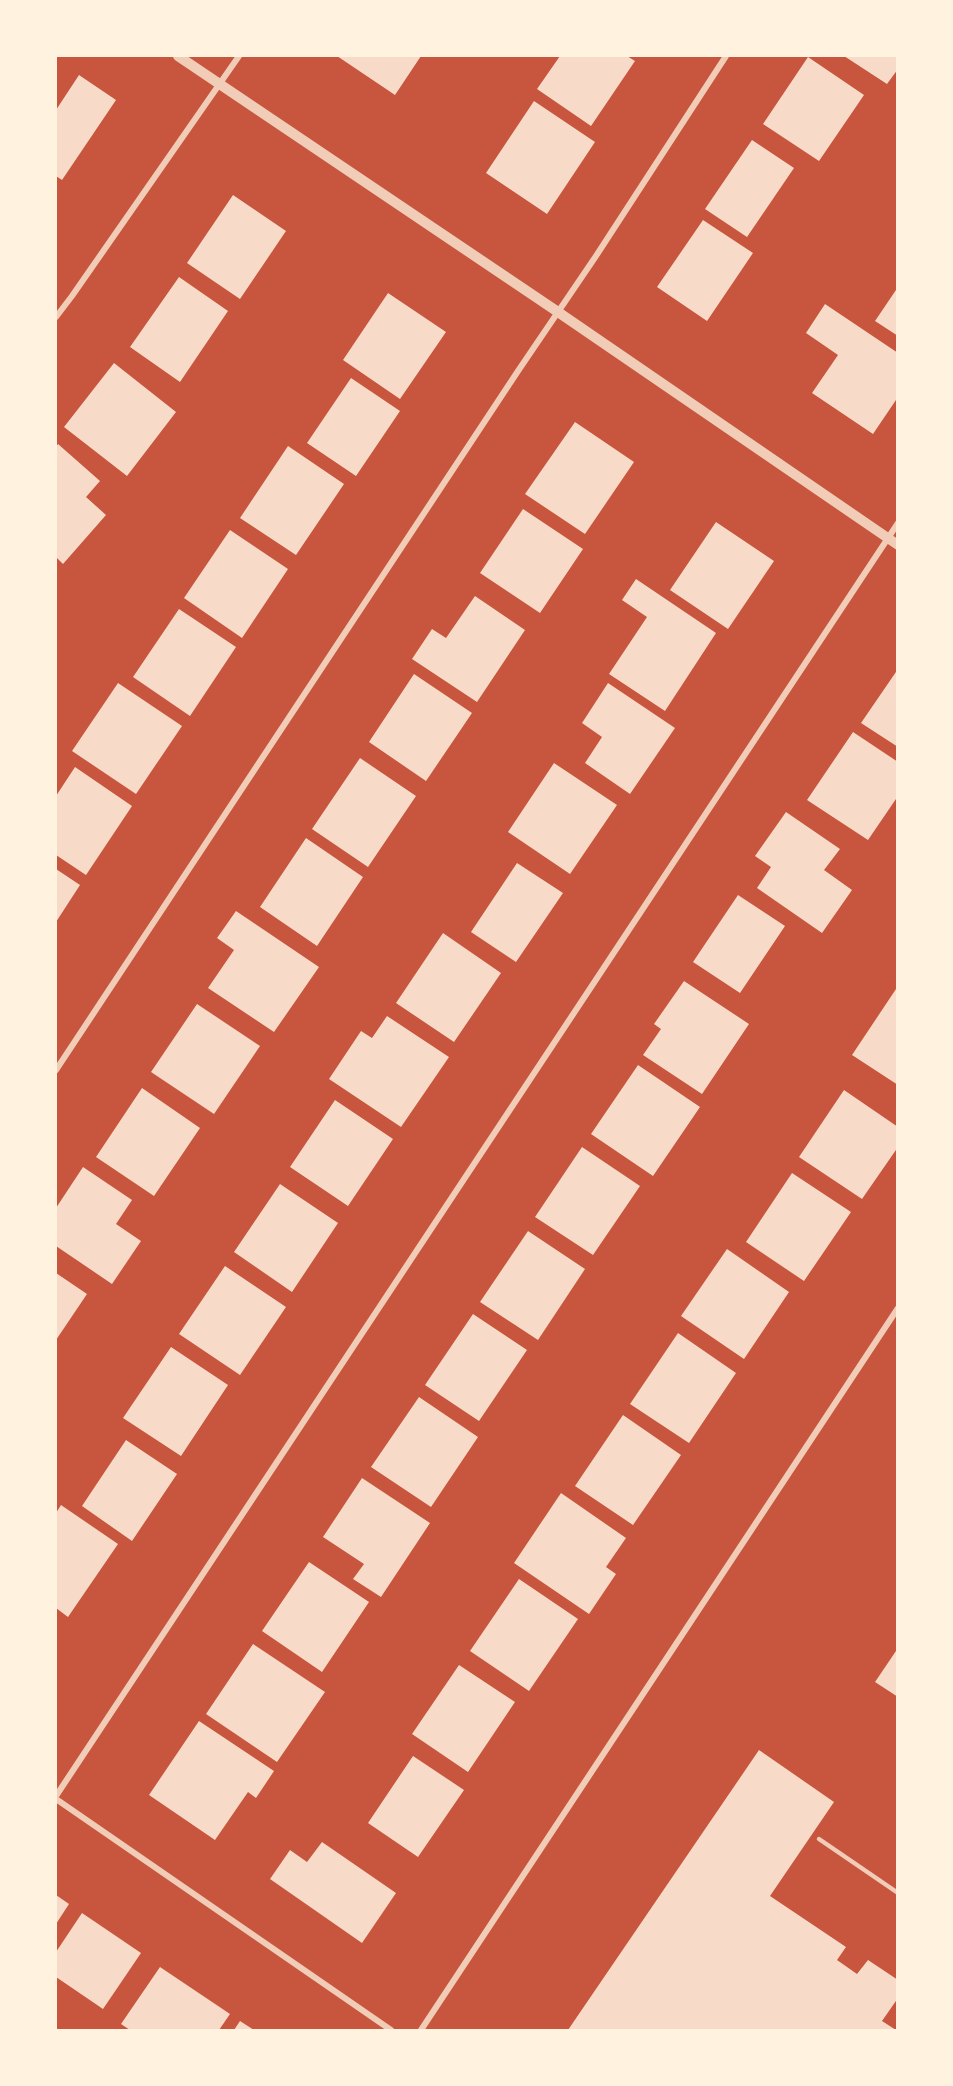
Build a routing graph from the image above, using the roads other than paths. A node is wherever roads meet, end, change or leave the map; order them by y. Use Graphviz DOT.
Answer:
graph roads {
  1 [pos="178,56"];
  2 [pos="239,56"];
  3 [pos="726,56"];
  4 [pos="220,84"];
  5 [pos="558,312"];
  6 [pos="56,317"];
  7 [pos="897,523"];
  8 [pos="887,538"];
  9 [pos="897,544"];
  10 [pos="56,1070"];
  11 [pos="897,1308"];
  12 [pos="56,1797"];
  13 [pos="819,1839"];
  14 [pos="897,1893"];
  15 [pos="391,2031"];
  16 [pos="421,2031"];
  1 -- 4 [label="street"];
  2 -- 4 [label="street"];
  3 -- 5 [label="street"];
  4 -- 5 [label="street"];
  4 -- 6 [label="street"];
  5 -- 8 [label="street"];
  5 -- 10 [label="street"];
  7 -- 8 [label="street"];
  8 -- 9 [label="street"];
  8 -- 12 [label="street"];
  11 -- 16 [label="street"];
  12 -- 15 [label="street"];
  13 -- 14 [label="lane"];
}
